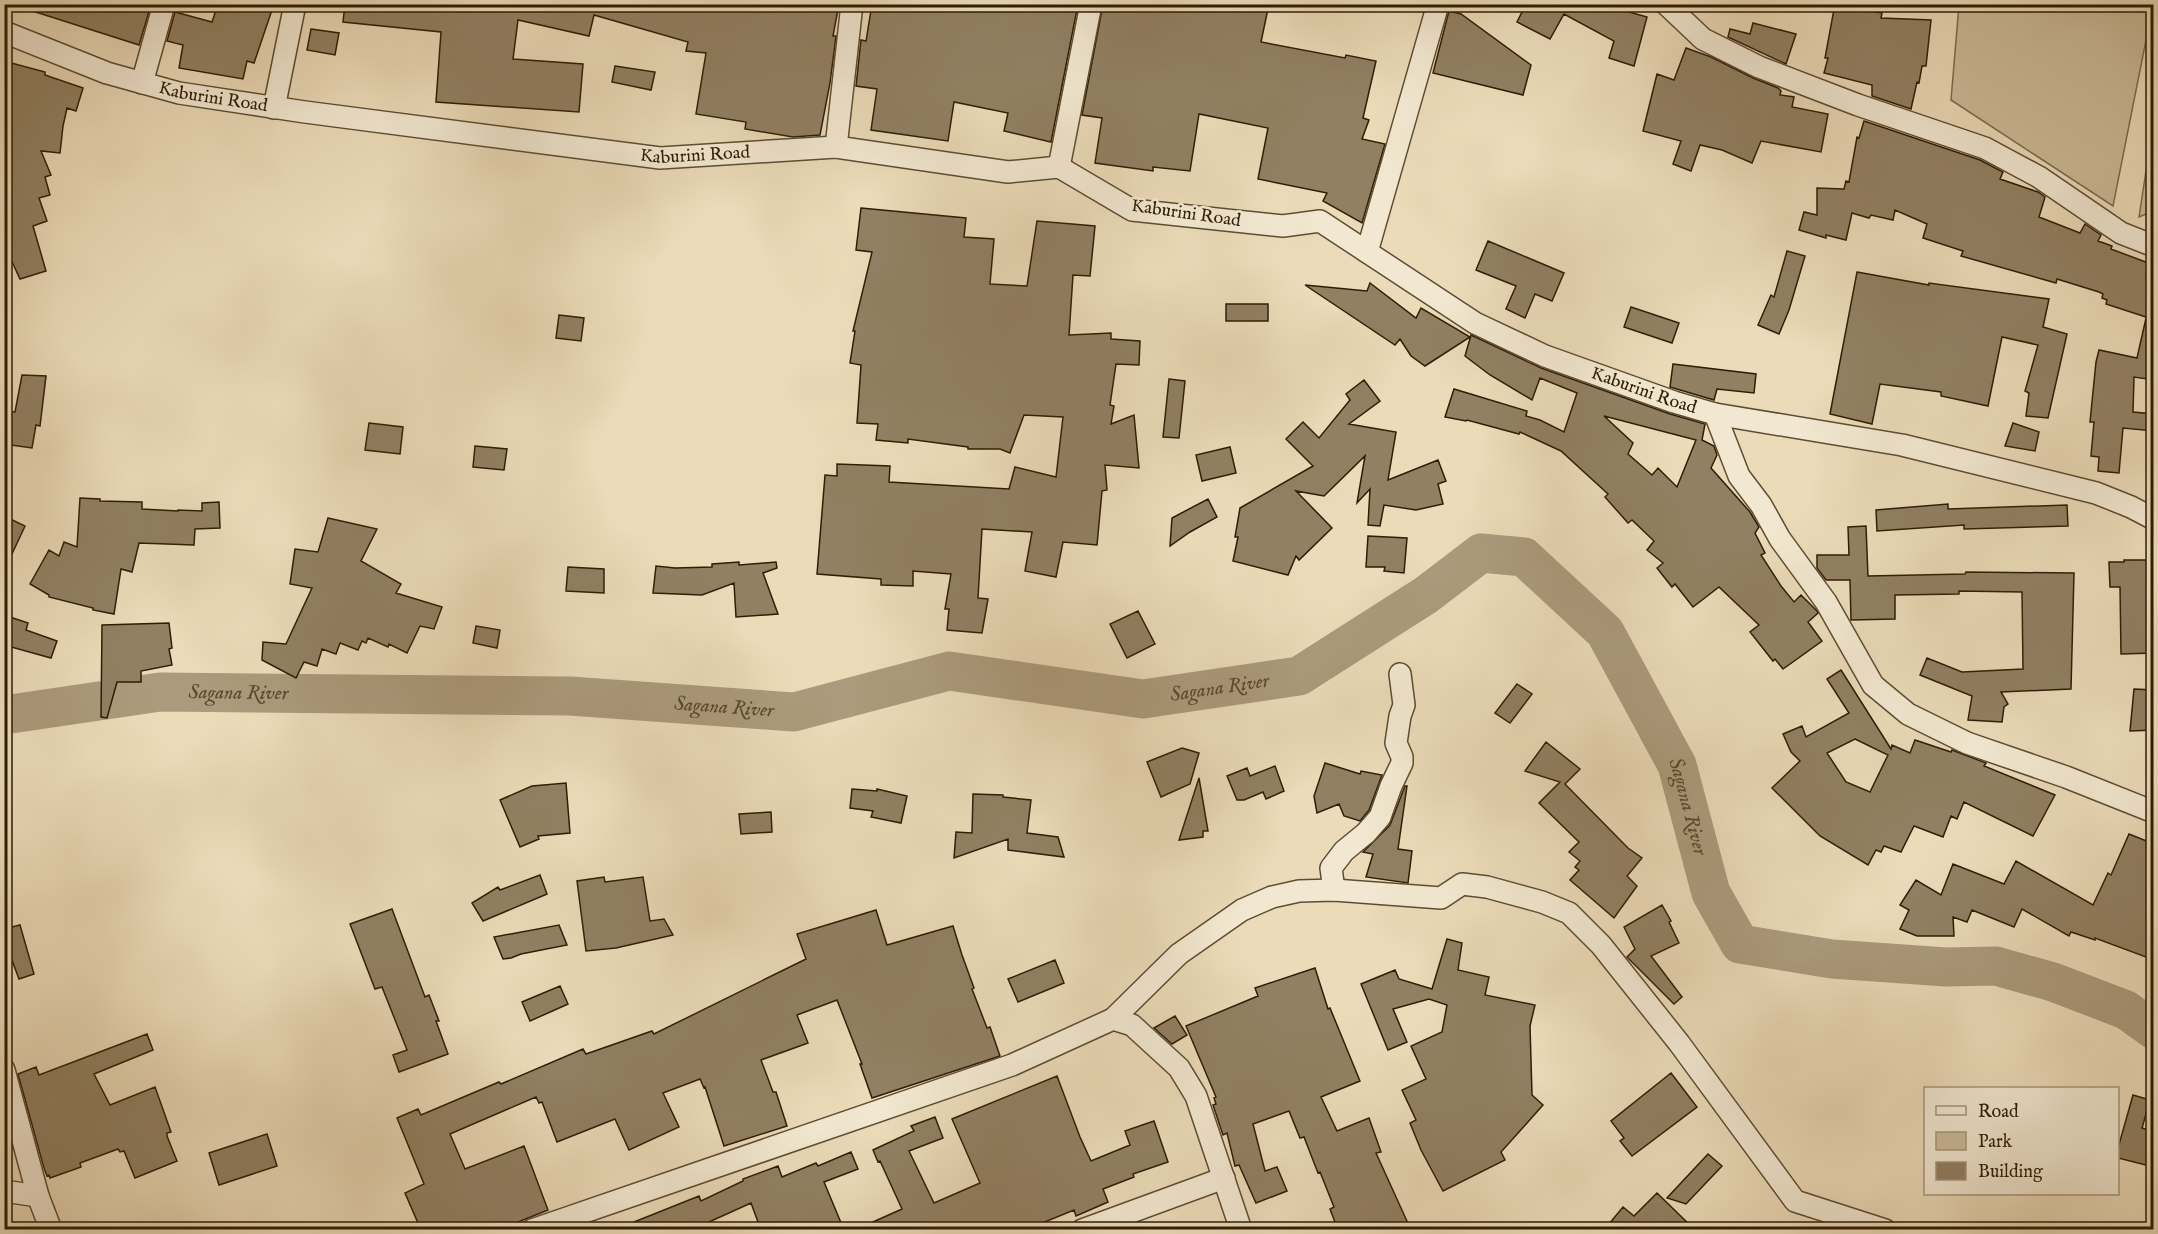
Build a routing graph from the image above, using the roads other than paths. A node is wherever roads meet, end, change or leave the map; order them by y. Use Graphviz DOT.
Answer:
graph roads {
  1 [pos="164,4"];
  2 [pos="296,4"];
  3 [pos="852,4"];
  4 [pos="1091,4"];
  5 [pos="1438,4"];
  6 [pos="1666,4"];
  7 [pos="6,35"];
  8 [pos="142,83"];
  9 [pos="274,108"];
  10 [pos="836,147"];
  11 [pos="1059,167"];
  12 [pos="2154,246"];
  13 [pos="1367,252"];
  14 [pos="1715,414"];
  15 [pos="2154,519"];
  16 [pos="1400,674"];
  17 [pos="2154,812"];
  18 [pos="1334,890"];
  19 [pos="1113,1019"];
  20 [pos="4,1070"];
  21 [pos="1224,1178"];
  22 [pos="4,1191"];
  23 [pos="38,1196"];
  24 [pos="51,1230"];
  25 [pos="532,1230"];
  26 [pos="1082,1230"];
  27 [pos="1241,1230"];
  28 [pos="1885,1230"];
  1 -- 8 [label="street"];
  2 -- 9 [label="street"];
  3 -- 10 [label="street"];
  4 -- 11 [label="street"];
  5 -- 13 [label="street"];
  6 -- 12 [label="street"];
  7 -- 8 [label="street, Kaburini Road"];
  8 -- 9 [label="street, Kaburini Road"];
  9 -- 10 [label="street, Kaburini Road"];
  10 -- 11 [label="street, Kaburini Road"];
  11 -- 13 [label="street, Kaburini Road"];
  13 -- 14 [label="street, Kaburini Road"];
  14 -- 15 [label="street, Kaburini Road"];
  14 -- 17 [label="street"];
  16 -- 18 [label="street"];
  18 -- 19 [label="street"];
  18 -- 28 [label="street"];
  19 -- 21 [label="street"];
  19 -- 25 [label="street"];
  20 -- 23 [label="street"];
  21 -- 26 [label="street"];
  21 -- 27 [label="street"];
  22 -- 23 [label="street"];
  23 -- 24 [label="street"];
}
